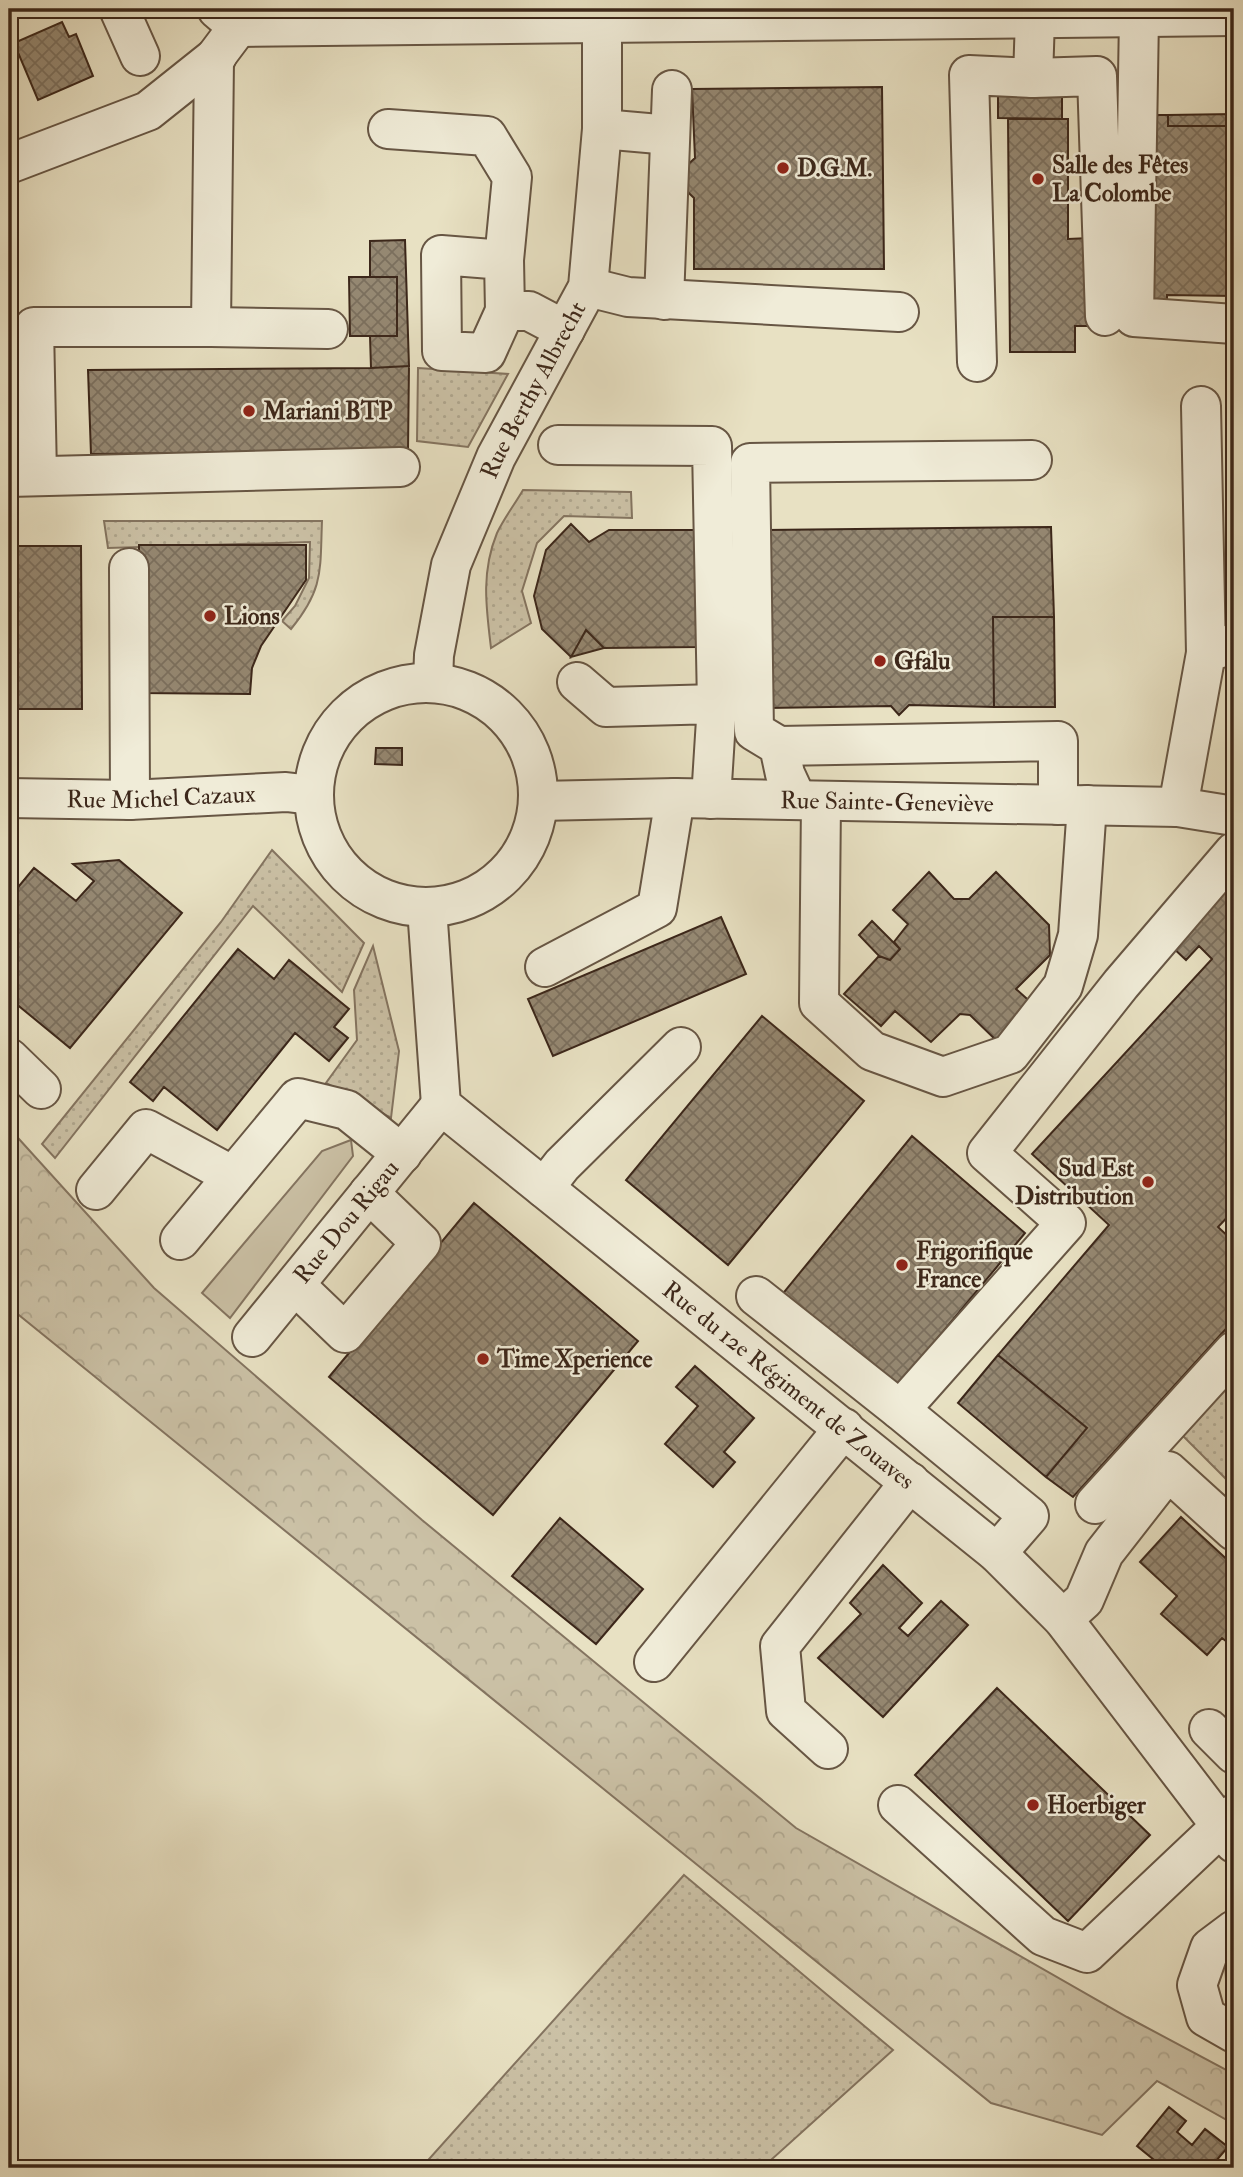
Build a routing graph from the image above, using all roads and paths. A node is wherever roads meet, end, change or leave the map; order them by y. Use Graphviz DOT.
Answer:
graph roads {
  1 [pos="119,9"];
  2 [pos="856,15"];
  3 [pos="1023,15"];
  4 [pos="602,16"];
  5 [pos="1234,16"];
  6 [pos="1139,17"];
  7 [pos="224,30"];
  8 [pos="140,56"];
  9 [pos="1034,78"];
  10 [pos="672,90"];
  11 [pos="388,129"];
  12 [pos="602,129"];
  13 [pos="670,135"];
  14 [pos="9,164"];
  15 [pos="504,260"];
  16 [pos="588,287"];
  17 [pos="664,300"];
  18 [pos="505,311"];
  19 [pos="899,312"];
  20 [pos="1105,316"];
  21 [pos="1234,324"];
  22 [pos="212,327"];
  23 [pos="328,329"];
  24 [pos="565,330"];
  25 [pos="977,362"];
  26 [pos="1201,406"];
  27 [pos="558,445"];
  28 [pos="1032,460"];
  29 [pos="400,467"];
  30 [pos="23,476"];
  31 [pos="129,568"];
  32 [pos="1220,648"];
  33 [pos="433,682"];
  34 [pos="577,682"];
  35 [pos="717,704"];
  36 [pos="779,746"];
  37 [pos="312,795"];
  38 [pos="9,799"];
  39 [pos="693,799"];
  40 [pos="130,800"];
  41 [pos="539,800"];
  42 [pos="809,801"];
  43 [pos="1073,805"];
  44 [pos="1178,807"];
  45 [pos="1234,816"];
  46 [pos="1234,852"];
  47 [pos="427,908"];
  48 [pos="545,967"];
  49 [pos="681,1047"];
  50 [pos="9,1058"];
  51 [pos="41,1089"];
  52 [pos="441,1105"];
  53 [pos="401,1154"];
  54 [pos="233,1176"];
  55 [pos="544,1188"];
  56 [pos="96,1190"];
  57 [pos="369,1194"];
  58 [pos="180,1240"];
  59 [pos="295,1285"];
  60 [pos="757,1296"];
  61 [pos="252,1337"];
  62 [pos="1234,1351"];
  63 [pos="900,1410"];
  64 [pos="844,1428"];
  65 [pos="910,1482"];
  66 [pos="1095,1504"];
  67 [pos="1234,1531"];
  68 [pos="997,1553"];
  69 [pos="1063,1619"];
  70 [pos="654,1662"];
  71 [pos="828,1749"];
  72 [pos="898,1805"];
  73 [pos="1230,1828"];
  74 [pos="1234,1930"];
  75 [pos="1234,2033"];
  1 -- 8 [label="street"];
  2 -- 3 [label="street"];
  2 -- 4 [label="street"];
  3 -- 6 [label="street"];
  3 -- 9 [label="street"];
  4 -- 7 [label="street"];
  4 -- 12 [label="street, Rue Berthy Albrecht"];
  5 -- 6 [label="street"];
  6 -- 21 [label="street"];
  7 -- 14 [label="street"];
  7 -- 22 [label="street"];
  9 -- 20 [label="street"];
  9 -- 25 [label="street"];
  10 -- 13 [label="street"];
  11 -- 15 [label="street"];
  12 -- 13 [label="street"];
  12 -- 16 [label="street, Rue Berthy Albrecht"];
  13 -- 17 [label="street"];
  15 -- 18 [label="street"];
  15 -- 18 [label="street"];
  16 -- 17 [label="street"];
  16 -- 24 [label="street, Rue Berthy Albrecht"];
  17 -- 19 [label="street"];
  18 -- 24 [label="street"];
  22 -- 23 [label="street"];
  22 -- 30 [label="street"];
  24 -- 33 [label="street, Rue Berthy Albrecht"];
  26 -- 32 [label="street"];
  27 -- 35 [label="street"];
  28 -- 36 [label="street"];
  29 -- 30 [label="street"];
  31 -- 40 [label="street"];
  32 -- 44 [label="street"];
  33 -- 37 [label="street"];
  33 -- 41 [label="street"];
  34 -- 35 [label="street"];
  35 -- 39 [label="street"];
  36 -- 42 [label="street"];
  36 -- 43 [label="street"];
  37 -- 40 [label="street, Rue Michel Cazaux"];
  37 -- 47 [label="street"];
  38 -- 40 [label="street, Rue Michel Cazaux"];
  39 -- 41 [label="street, Rue Sainte-Geneviève"];
  39 -- 42 [label="street, Rue Sainte-Geneviève"];
  39 -- 48 [label="street"];
  41 -- 47 [label="street"];
  42 -- 43 [label="street, Rue Sainte-Geneviève"];
  42 -- 43 [label="street"];
  43 -- 44 [label="street, Rue Sainte-Geneviève"];
  44 -- 45 [label="street, Rue Sainte-Geneviève"];
  46 -- 63 [label="street"];
  47 -- 52 [label="street"];
  49 -- 55 [label="street"];
  50 -- 51 [label="street"];
  52 -- 53 [label="street, Rue Dou Rigau"];
  52 -- 55 [label="street, Rue du 12e Régiment de Zouaves"];
  53 -- 54 [label="street"];
  53 -- 57 [label="street, Rue Dou Rigau"];
  54 -- 56 [label="street"];
  54 -- 58 [label="street"];
  55 -- 64 [label="street, Rue du 12e Régiment de Zouaves"];
  57 -- 59 [label="street, Rue Dou Rigau"];
  57 -- 59 [label="street"];
  59 -- 61 [label="street, Rue Dou Rigau"];
  60 -- 63 [label="street"];
  62 -- 66 [label="street"];
  63 -- 68 [label="street"];
  64 -- 65 [label="street, Rue du 12e Régiment de Zouaves"];
  64 -- 70 [label="street"];
  65 -- 68 [label="street, Rue du 12e Régiment de Zouaves"];
  65 -- 71 [label="street"];
  67 -- 69 [label="street"];
  68 -- 69 [label="street, Rue du 12e Régiment de Zouaves"];
  69 -- 73 [label="street, Rue du 12e Régiment de Zouaves"];
  72 -- 73 [label="street"];
  74 -- 75 [label="street"];
}
